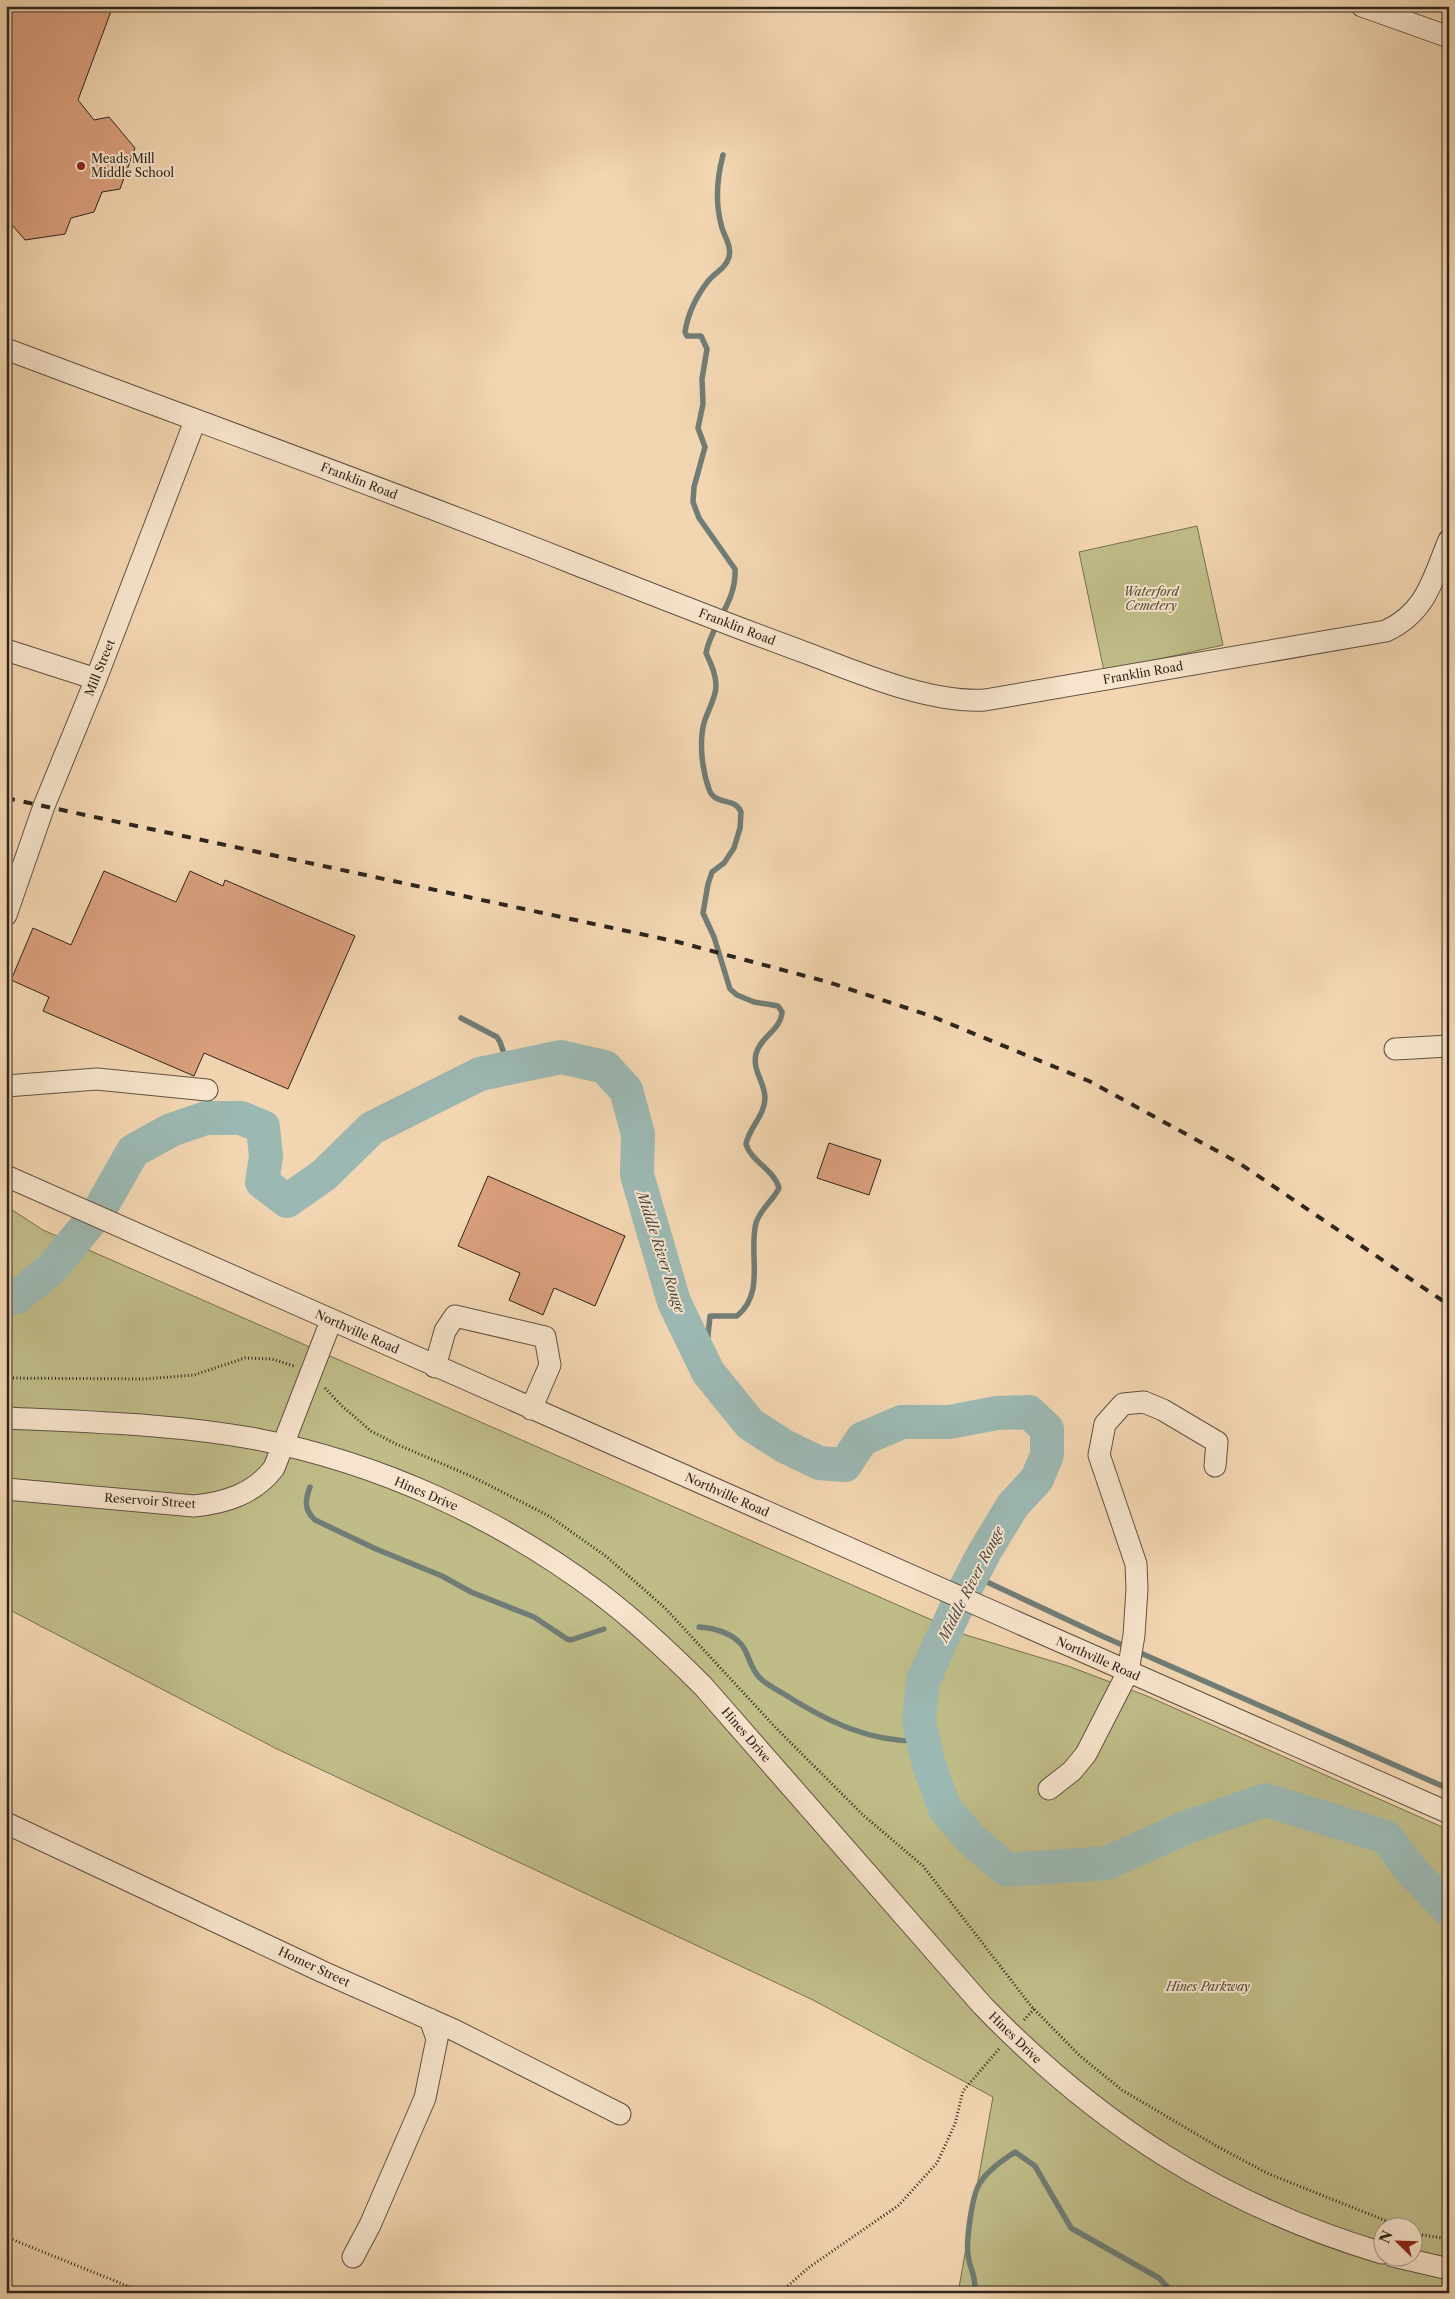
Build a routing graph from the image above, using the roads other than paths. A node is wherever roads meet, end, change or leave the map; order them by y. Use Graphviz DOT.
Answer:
graph roads {
  1 [pos="1362,6"];
  2 [pos="1449,37"];
  3 [pos="6,349"];
  4 [pos="196,421"];
  5 [pos="1449,540"];
  6 [pos="6,650"];
  7 [pos="96,679"];
  8 [pos="6,915"];
  9 [pos="1449,1046"];
  10 [pos="1395,1049"];
  11 [pos="6,1086"];
  12 [pos="207,1090"];
  13 [pos="6,1176"];
  14 [pos="331,1321"];
  15 [pos="435,1367"];
  16 [pos="531,1409"];
  17 [pos="6,1418"];
  18 [pos="282,1445"];
  19 [pos="1215,1466"];
  20 [pos="6,1489"];
  21 [pos="1128,1672"];
  22 [pos="1049,1789"];
  23 [pos="1449,1813"];
  24 [pos="6,1823"];
  25 [pos="430,2019"];
  26 [pos="620,2114"];
  27 [pos="1372,2250"];
  28 [pos="353,2257"];
  29 [pos="1422,2263"];
  30 [pos="1449,2269"];
  1 -- 2 [label="street"];
  3 -- 4 [label="street, Franklin Road"];
  4 -- 5 [label="street, Franklin Road"];
  4 -- 7 [label="street, Mill Street"];
  6 -- 7 [label="street"];
  7 -- 8 [label="street, Mill Street"];
  9 -- 10 [label="street"];
  11 -- 12 [label="street"];
  13 -- 14 [label="street, Northville Road"];
  14 -- 15 [label="street, Northville Road"];
  14 -- 18 [label="street, Reservoir Street"];
  15 -- 16 [label="street, Northville Road"];
  15 -- 16 [label="street"];
  16 -- 21 [label="street, Northville Road"];
  17 -- 18 [label="street, Hines Drive"];
  18 -- 20 [label="street, Reservoir Street"];
  18 -- 27 [label="street, Hines Drive"];
  19 -- 21 [label="street"];
  21 -- 22 [label="street"];
  21 -- 23 [label="street, Northville Road"];
  24 -- 25 [label="street, Homer Street"];
  25 -- 26 [label="street, Homer Street"];
  25 -- 28 [label="street"];
  29 -- 30 [label="street"];
}
